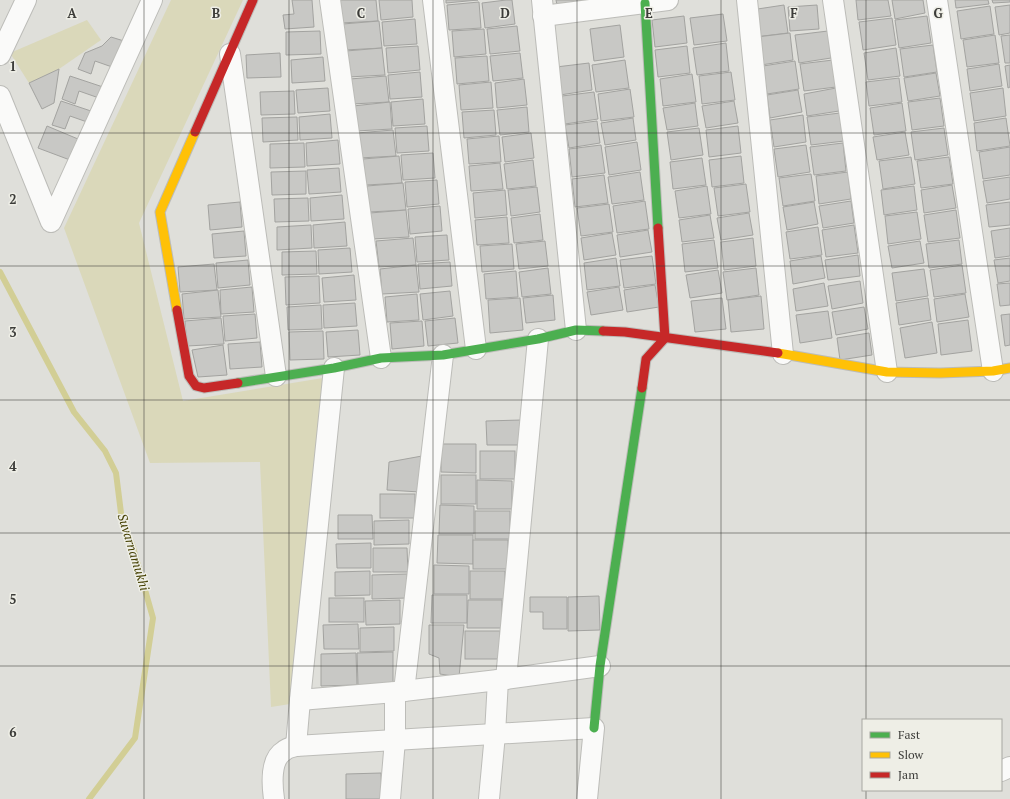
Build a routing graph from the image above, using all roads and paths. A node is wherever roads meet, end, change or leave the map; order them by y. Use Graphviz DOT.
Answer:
graph roads {
  1 [pos="26,0"];
  2 [pos="152,0"];
  3 [pos="253,0"];
  4 [pos="330,0"];
  5 [pos="433,0"];
  6 [pos="668,0"];
  7 [pos="747,0"];
  8 [pos="833,0"];
  9 [pos="937,0"];
  10 [pos="645,3"];
  11 [pos="543,8"];
  12 [pos="230,54"];
  13 [pos="0,55"];
  14 [pos="0,96"];
  15 [pos="576,330"];
  16 [pos="665,338"];
  17 [pos="538,339"];
  18 [pos="476,349"];
  19 [pos="783,354"];
  20 [pos="443,355"];
  21 [pos="381,358"];
  22 [pos="334,368"];
  23 [pos="1002,369"];
  24 [pos="887,372"];
  25 [pos="276,376"];
  26 [pos="600,666"];
  27 [pos="502,680"];
  28 [pos="399,691"];
  29 [pos="300,700"];
  30 [pos="594,728"];
  31 [pos="495,734"];
  32 [pos="395,740"];
  33 [pos="296,746"];
  34 [pos="274,799"];
  35 [pos="390,799"];
  36 [pos="489,799"];
  37 [pos="587,799"];
  1 -- 13 [label="street"];
  2 -- 14 [label="street"];
  3 -- 12 [label="street"];
  4 -- 21 [label="street"];
  5 -- 18 [label="street"];
  6 -- 10 [label="street"];
  7 -- 19 [label="street"];
  8 -- 24 [label="street"];
  9 -- 23 [label="street"];
  10 -- 11 [label="street"];
  10 -- 16 [label="street"];
  11 -- 15 [label="street"];
  12 -- 25 [label="street"];
  12 -- 25 [label="street"];
  15 -- 16 [label="street"];
  15 -- 17 [label="street"];
  16 -- 19 [label="street"];
  16 -- 26 [label="street"];
  17 -- 18 [label="street"];
  17 -- 27 [label="street"];
  18 -- 20 [label="street"];
  19 -- 24 [label="street"];
  20 -- 21 [label="street"];
  20 -- 28 [label="street"];
  21 -- 22 [label="street"];
  22 -- 25 [label="street"];
  22 -- 29 [label="street"];
  23 -- 24 [label="street"];
  26 -- 27 [label="street"];
  26 -- 30 [label="street"];
  27 -- 28 [label="street"];
  27 -- 31 [label="street"];
  28 -- 29 [label="street"];
  28 -- 32 [label="street"];
  29 -- 33 [label="street"];
  30 -- 31 [label="street"];
  30 -- 37 [label="street"];
  31 -- 32 [label="street"];
  31 -- 36 [label="street"];
  32 -- 33 [label="street"];
  32 -- 35 [label="street"];
  33 -- 34 [label="street"];
}
